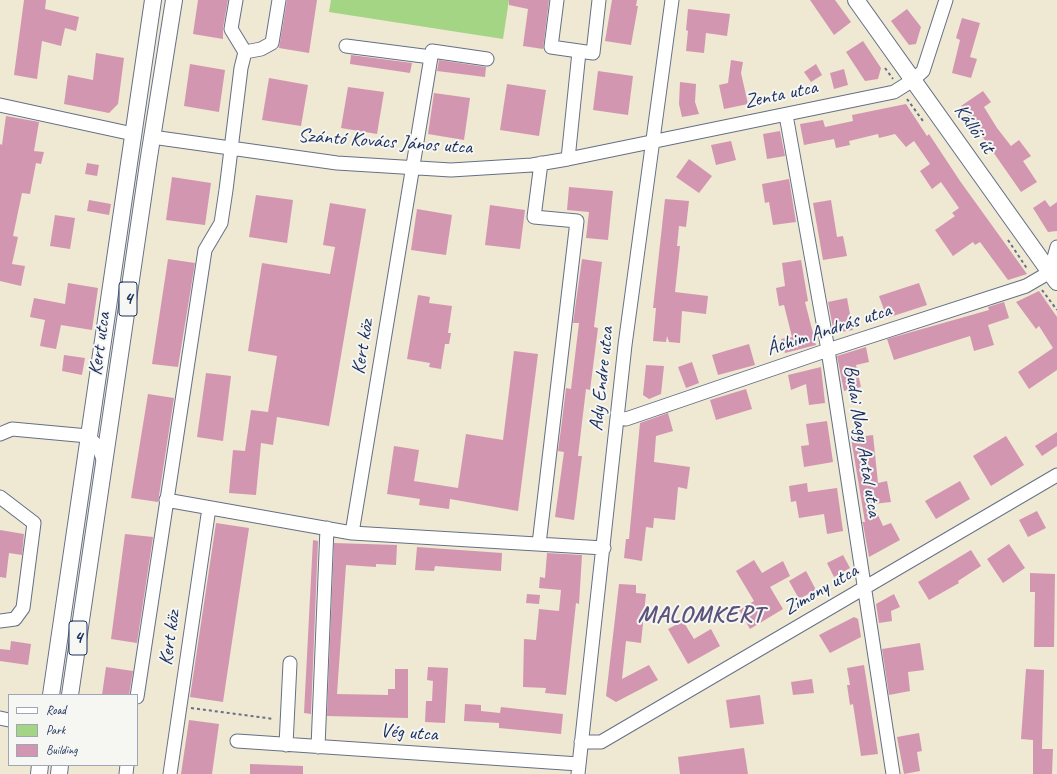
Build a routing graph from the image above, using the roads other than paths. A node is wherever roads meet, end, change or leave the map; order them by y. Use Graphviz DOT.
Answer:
graph roads {
  1 [pos="153,0"];
  2 [pos="174,0"];
  3 [pos="236,0"];
  4 [pos="279,0"];
  5 [pos="557,0"];
  6 [pos="599,0"];
  7 [pos="672,0"];
  8 [pos="856,0"];
  9 [pos="946,0"];
  10 [pos="346,46"];
  11 [pos="245,52"];
  12 [pos="579,52"];
  13 [pos="431,57"];
  14 [pos="487,59"];
  15 [pos="913,80"];
  16 [pos="0,105"];
  17 [pos="786,115"];
  18 [pos="133,134"];
  19 [pos="152,137"];
  20 [pos="654,143"];
  21 [pos="232,148"];
  22 [pos="568,159"];
  23 [pos="541,163"];
  24 [pos="413,167"];
  25 [pos="117,240"];
  26 [pos="136,243"];
  27 [pos="1057,247"];
  28 [pos="1054,277"];
  29 [pos="828,350"];
  30 [pos="618,418"];
  31 [pos="0,434"];
  32 [pos="88,436"];
  33 [pos="104,462"];
  34 [pos="1057,475"];
  35 [pos="0,497"];
  36 [pos="166,500"];
  37 [pos="209,508"];
  38 [pos="327,528"];
  39 [pos="352,533"];
  40 [pos="538,544"];
  41 [pos="604,548"];
  42 [pos="865,587"];
  43 [pos="0,621"];
  44 [pos="290,663"];
  45 [pos="50,694"];
  46 [pos="70,694"];
  47 [pos="137,694"];
  48 [pos="237,741"];
  49 [pos="581,742"];
  50 [pos="286,745"];
  51 [pos="318,747"];
  52 [pos="579,769"];
  53 [pos="170,774"];
  54 [pos="893,774"];
  1 -- 18 [label="main road, Kert utca / 4"];
  2 -- 19 [label="main road, Kert utca / 4"];
  3 -- 11 [label="street"];
  4 -- 11 [label="street"];
  5 -- 12 [label="street"];
  6 -- 12 [label="street"];
  7 -- 20 [label="street, Ady Endre utca"];
  8 -- 15 [label="main road, Kállói út"];
  9 -- 15 [label="street"];
  10 -- 13 [label="street"];
  11 -- 21 [label="street"];
  12 -- 22 [label="street"];
  13 -- 14 [label="street"];
  13 -- 24 [label="street, Kert köz"];
  15 -- 17 [label="street, Zenta utca"];
  15 -- 28 [label="main road, Kállói út"];
  16 -- 18 [label="street"];
  17 -- 20 [label="street, Zenta utca"];
  17 -- 29 [label="street, Budai Nagy Antal utca"];
  18 -- 25 [label="main road, Kert utca / 4"];
  19 -- 21 [label="street, Szántó Kovács János utca"];
  19 -- 26 [label="main road, Kert utca / 4"];
  20 -- 22 [label="street, Szántó Kovács János utca"];
  20 -- 30 [label="street, Ady Endre utca"];
  21 -- 24 [label="street, Szántó Kovács János utca"];
  21 -- 36 [label="street, Kert köz"];
  22 -- 23 [label="street, Szántó Kovács János utca"];
  23 -- 24 [label="street, Szántó Kovács János utca"];
  23 -- 40 [label="street"];
  24 -- 39 [label="street, Kert köz"];
  25 -- 26 [label="street"];
  25 -- 32 [label="main road, Kert utca / 4"];
  26 -- 33 [label="main road, Kert utca / 4"];
  27 -- 28 [label="street"];
  28 -- 29 [label="street, Áchim András utca"];
  29 -- 30 [label="street, Áchim András utca"];
  29 -- 42 [label="street, Budai Nagy Antal utca"];
  30 -- 41 [label="street, Ady Endre utca"];
  31 -- 32 [label="street"];
  32 -- 33 [label="street"];
  32 -- 45 [label="main road, Kert utca / 4"];
  33 -- 46 [label="main road, Kert utca / 4"];
  34 -- 42 [label="street, Zimony utca"];
  35 -- 43 [label="street"];
  36 -- 37 [label="street"];
  36 -- 47 [label="street, Kert köz"];
  37 -- 38 [label="street"];
  37 -- 53 [label="street, Kert köz"];
  38 -- 39 [label="street"];
  38 -- 51 [label="street"];
  39 -- 40 [label="street"];
  40 -- 41 [label="street"];
  41 -- 49 [label="street, Ady Endre utca"];
  42 -- 49 [label="street, Zimony utca"];
  42 -- 54 [label="street, Budai Nagy Antal utca"];
  44 -- 50 [label="street"];
  48 -- 50 [label="street, Vég utca"];
  49 -- 52 [label="street, Ady Endre utca"];
  50 -- 51 [label="street, Vég utca"];
  51 -- 52 [label="street, Vég utca"];
}
